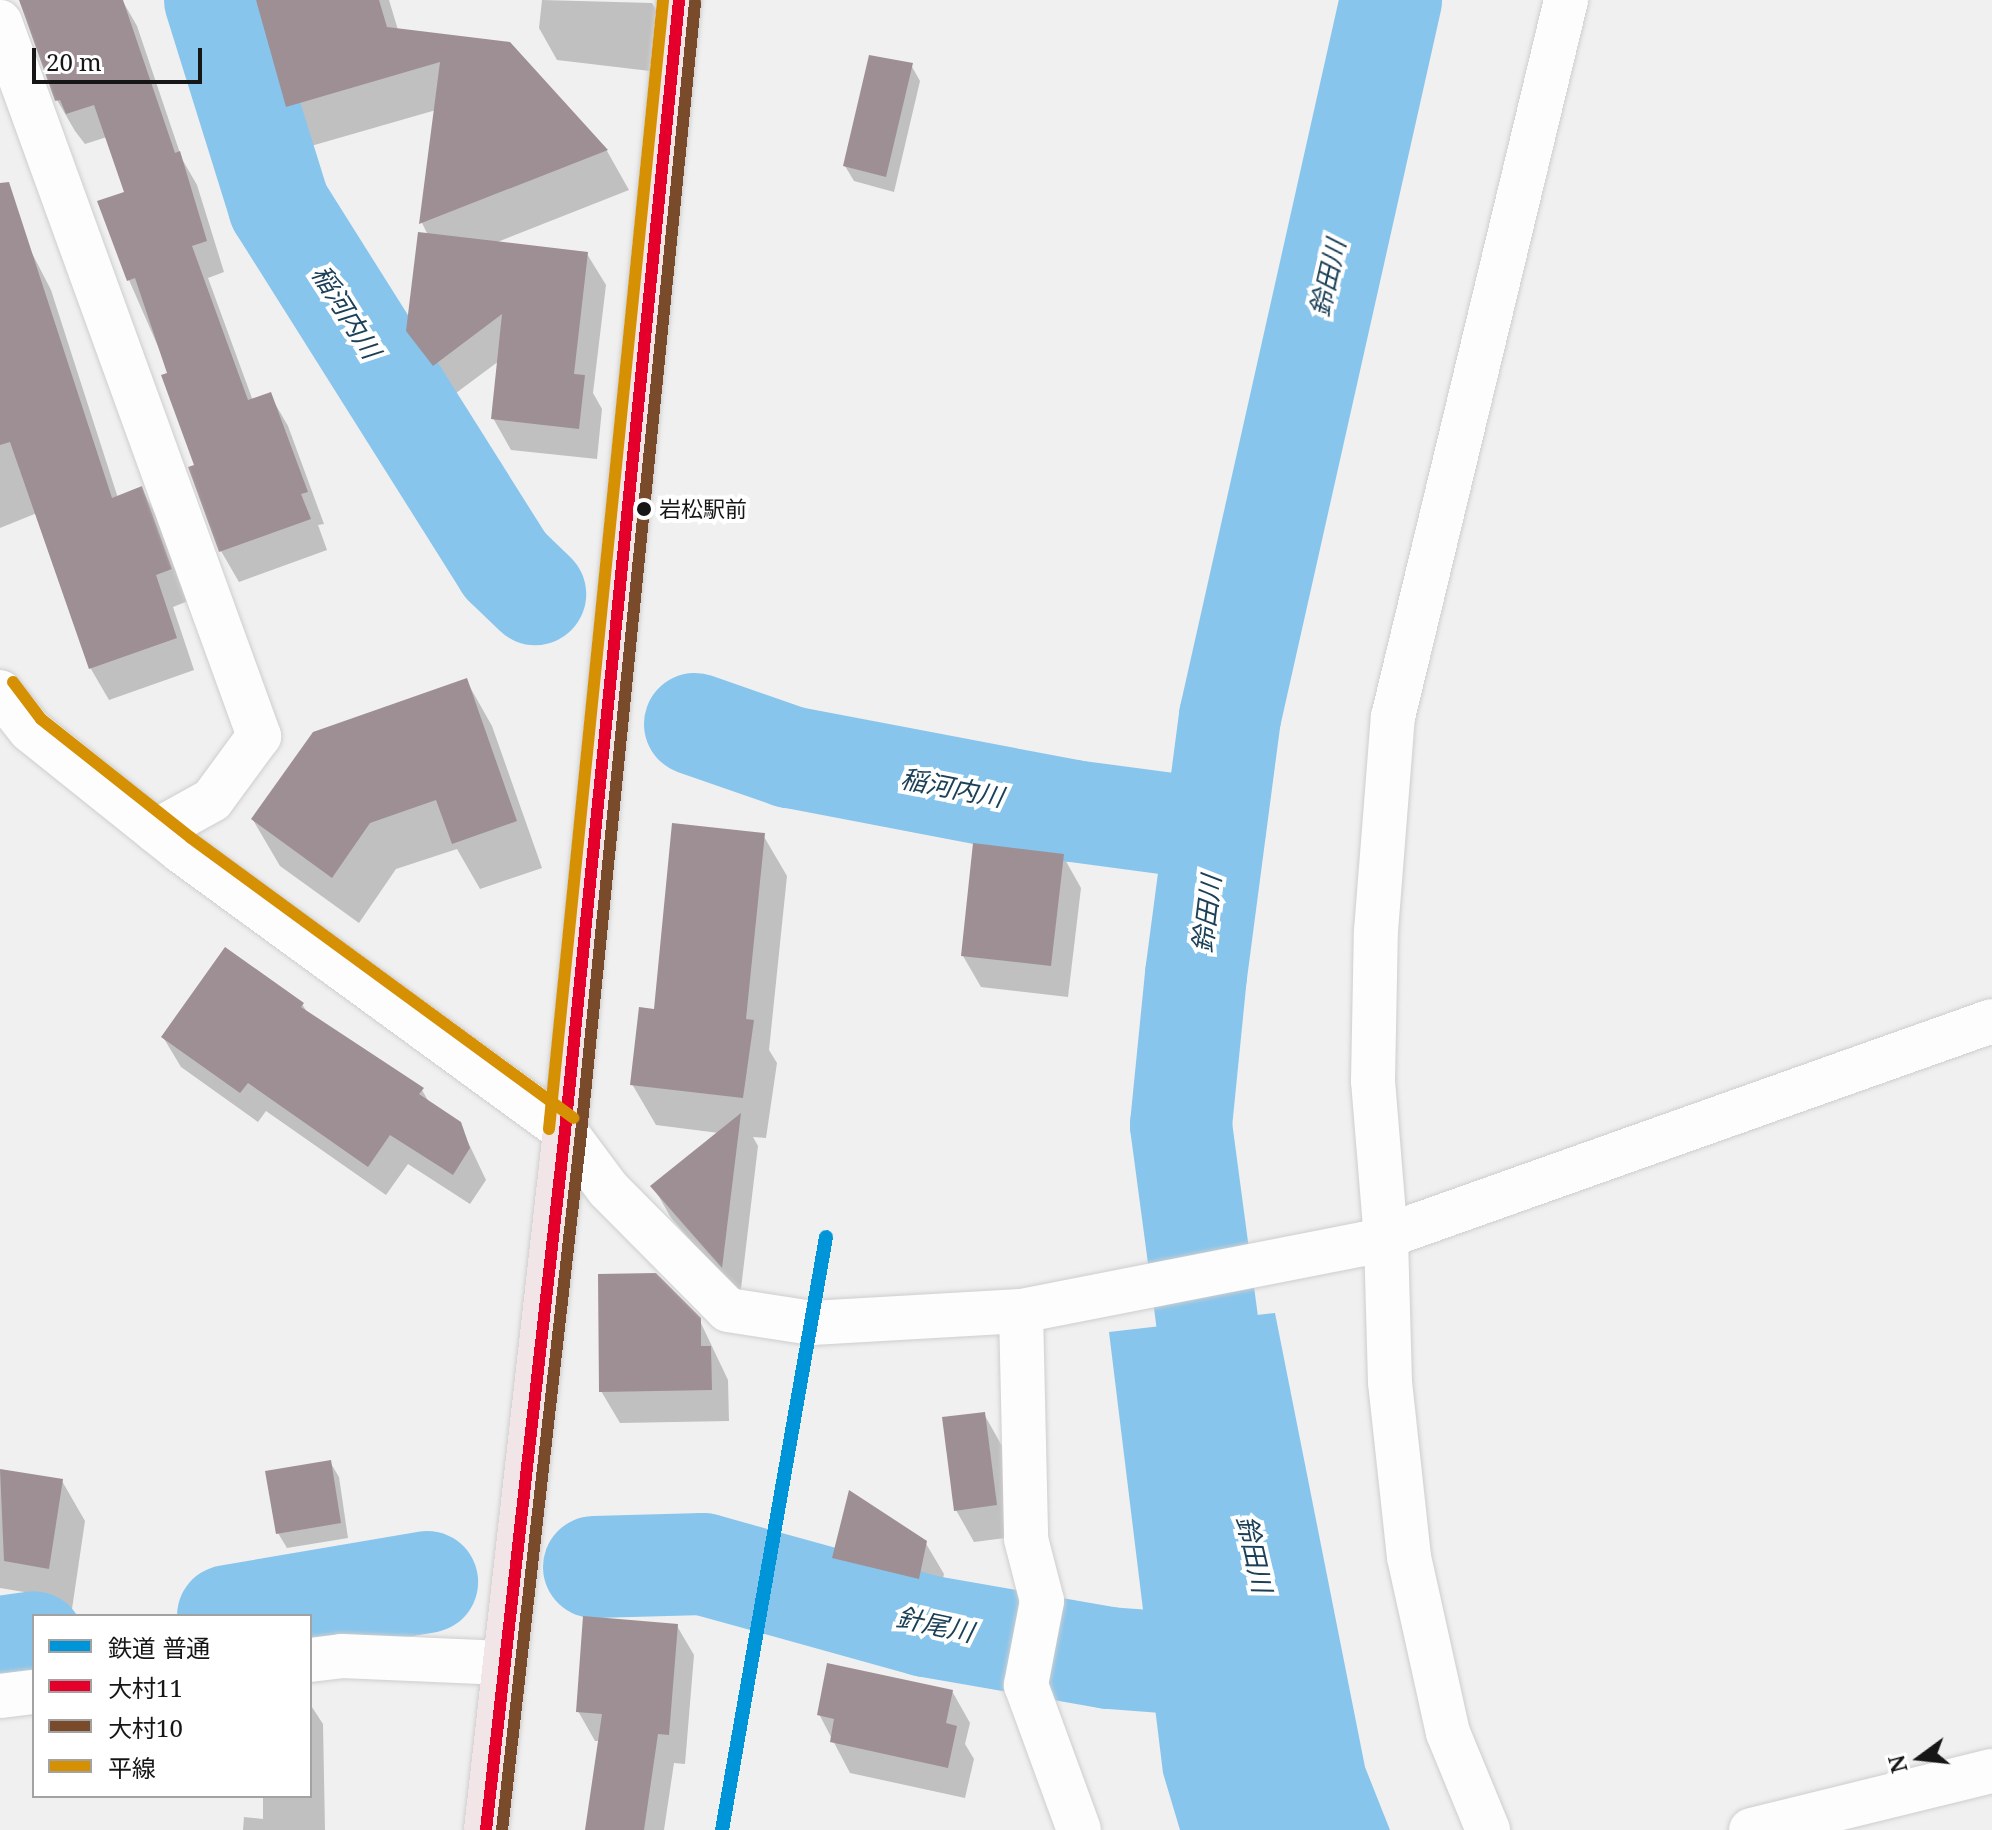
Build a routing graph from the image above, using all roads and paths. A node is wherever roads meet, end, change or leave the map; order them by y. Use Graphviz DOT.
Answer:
graph roads {
  1 [pos="679,0"];
  2 [pos="1566,0"];
  3 [pos="0,22"];
  4 [pos="0,692"];
  5 [pos="156,831"];
  6 [pos="1992,1021"];
  7 [pos="565,1131"];
  8 [pos="1375,1241"];
  9 [pos="1030,1308"];
  10 [pos="312,1660"];
  11 [pos="504,1663"];
  12 [pos="32,1692"];
  13 [pos="0,1696"];
  14 [pos="1992,1771"];
  15 [pos="486,1830"];
  16 [pos="1079,1830"];
  17 [pos="1488,1830"];
  18 [pos="1751,1830"];
  1 -- 7 [label="highway"];
  2 -- 8 [label="street"];
  3 -- 5 [label="street"];
  4 -- 5 [label="street"];
  5 -- 7 [label="street"];
  6 -- 8 [label="street"];
  7 -- 9 [label="street"];
  7 -- 11 [label="highway"];
  8 -- 9 [label="street"];
  8 -- 17 [label="street"];
  9 -- 16 [label="street"];
  10 -- 11 [label="street"];
  11 -- 15 [label="highway"];
  12 -- 13 [label="street"];
  14 -- 18 [label="street"];
}
